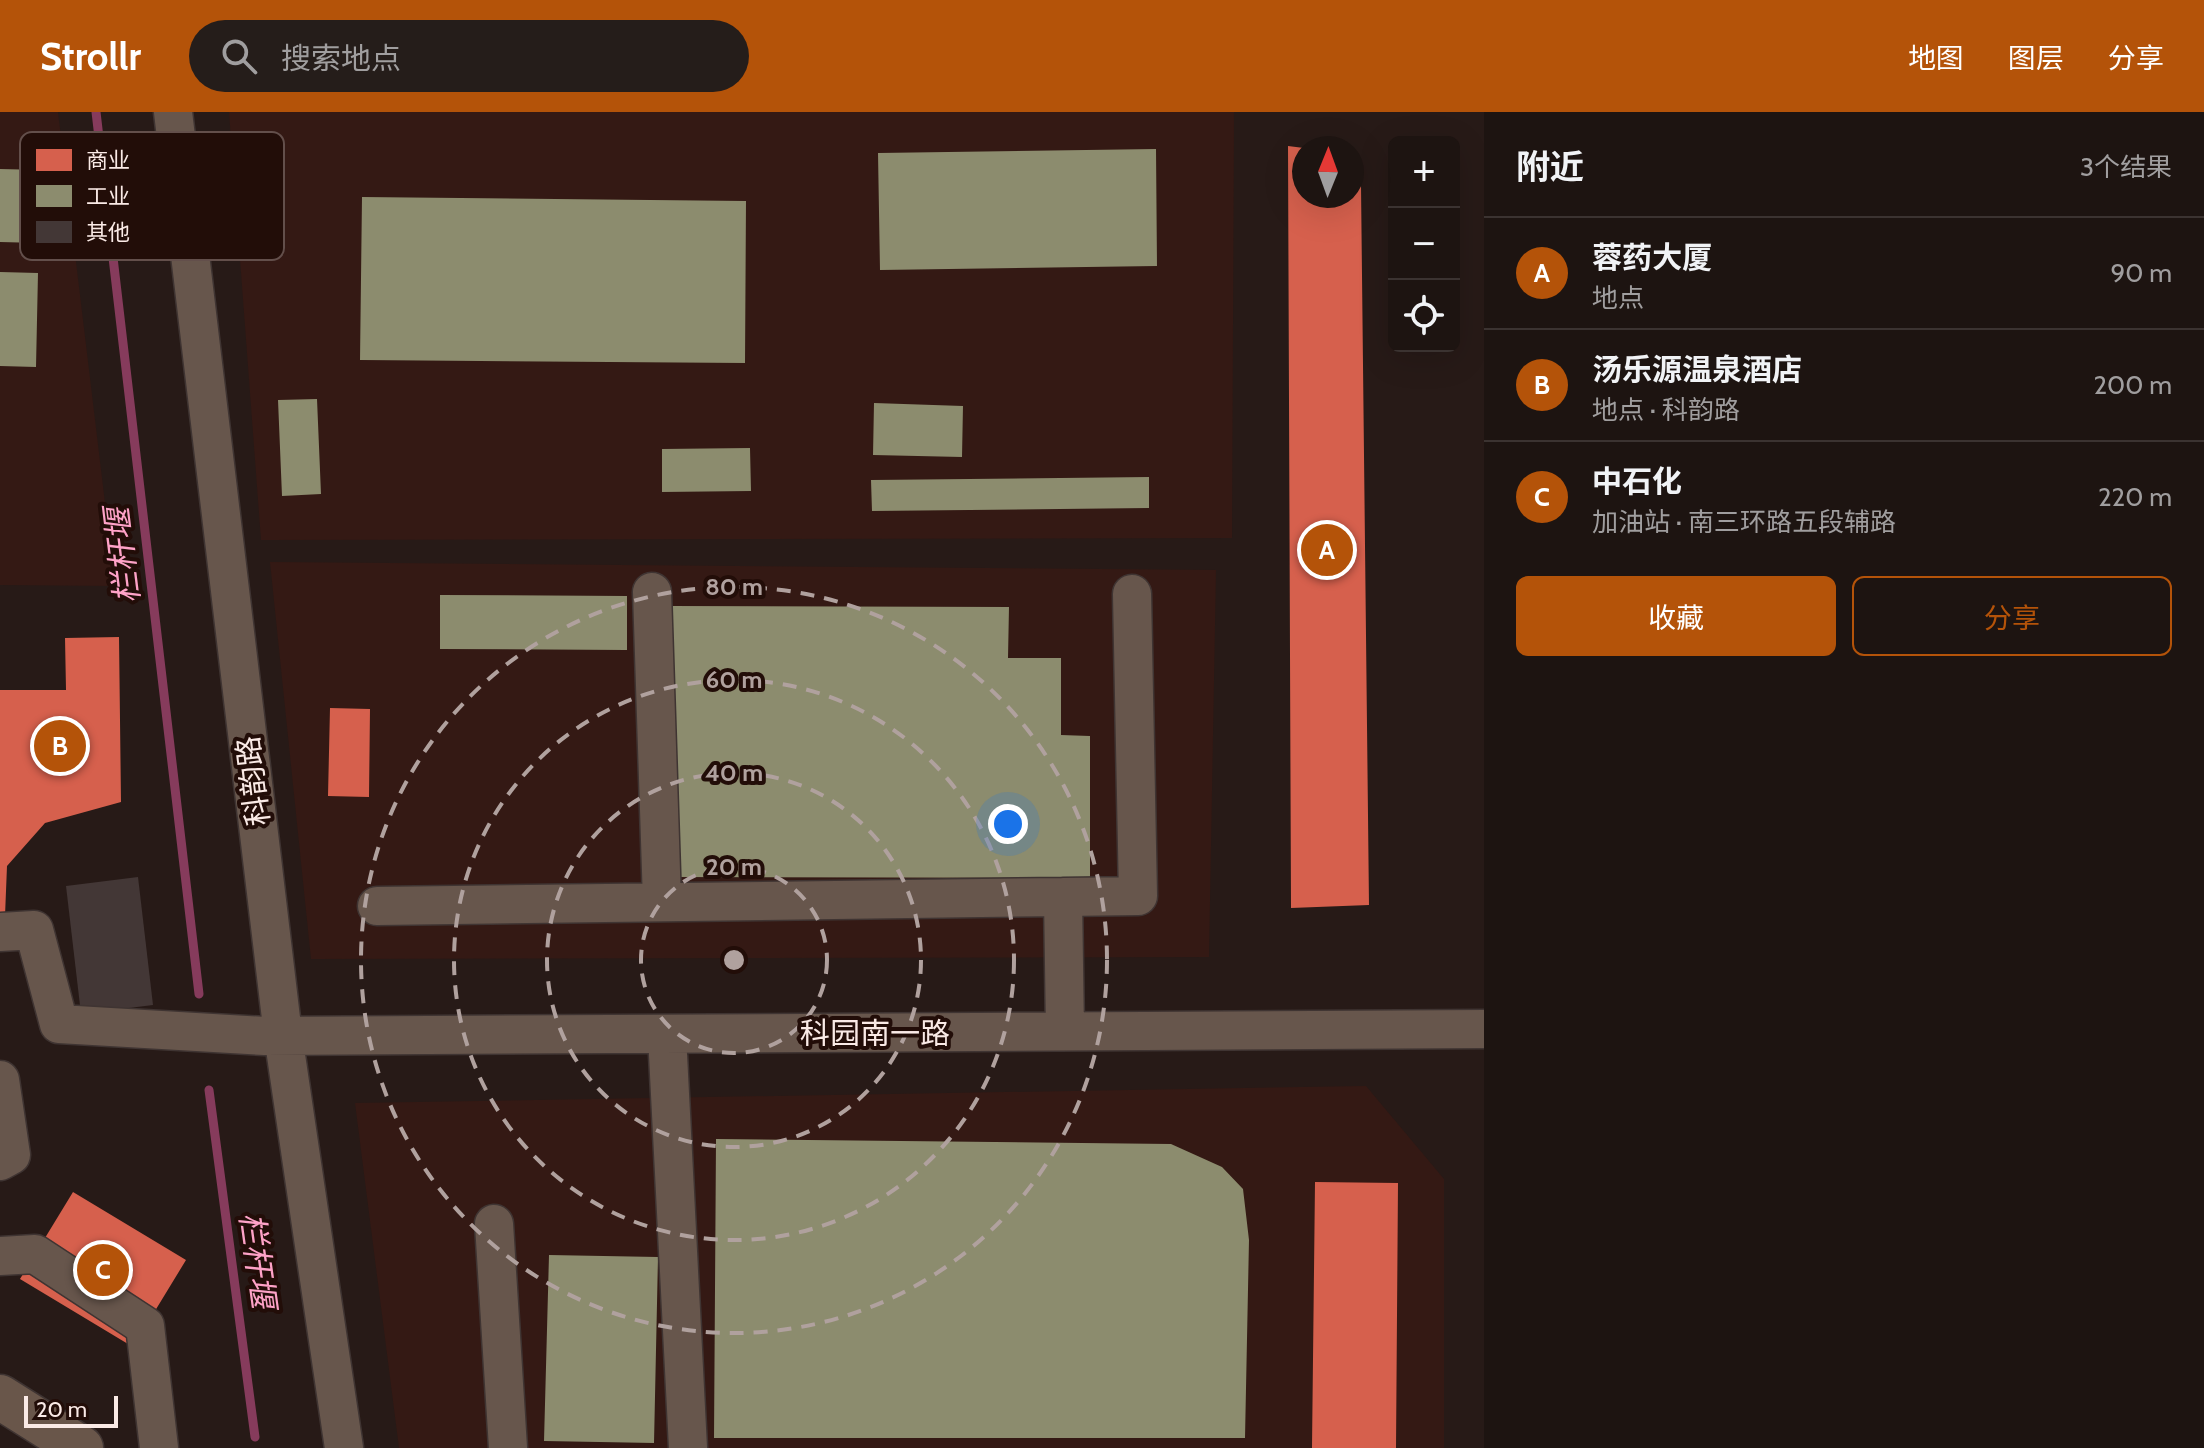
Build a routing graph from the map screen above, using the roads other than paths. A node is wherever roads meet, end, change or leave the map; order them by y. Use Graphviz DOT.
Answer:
graph roads {
  1 [pos="173,112"];
  2 [pos="175,132"];
  3 [pos="189,260"];
  4 [pos="652,592"];
  5 [pos="1132,594"];
  6 [pos="1063,897"];
  7 [pos="662,902"];
  8 [pos="377,906"];
  9 [pos="0,932"];
  10 [pos="1484,1029"];
  11 [pos="1065,1031"];
  12 [pos="667,1035"];
  13 [pos="274,1036"];
  14 [pos="0,1080"];
  15 [pos="0,1161"];
  16 [pos="494,1224"];
  17 [pos="0,1256"];
  18 [pos="0,1397"];
  19 [pos="81,1448"];
  20 [pos="159,1448"];
  21 [pos="344,1448"];
  22 [pos="508,1448"];
  23 [pos="688,1448"];
  1 -- 2 [label="street, 科韵路"];
  3 -- 13 [label="street, 科韵路"];
  4 -- 7 [label="street"];
  5 -- 6 [label="street"];
  6 -- 7 [label="street"];
  6 -- 11 [label="street"];
  7 -- 8 [label="street"];
  9 -- 13 [label="street, 科园南一路"];
  10 -- 11 [label="street, 科园南一路"];
  11 -- 12 [label="street, 科园南一路"];
  12 -- 13 [label="street, 科园南一路"];
  12 -- 23 [label="street"];
  13 -- 21 [label="street, 科韵路"];
  14 -- 15 [label="street"];
  16 -- 22 [label="street"];
  17 -- 20 [label="street"];
  18 -- 19 [label="main road"];
}
